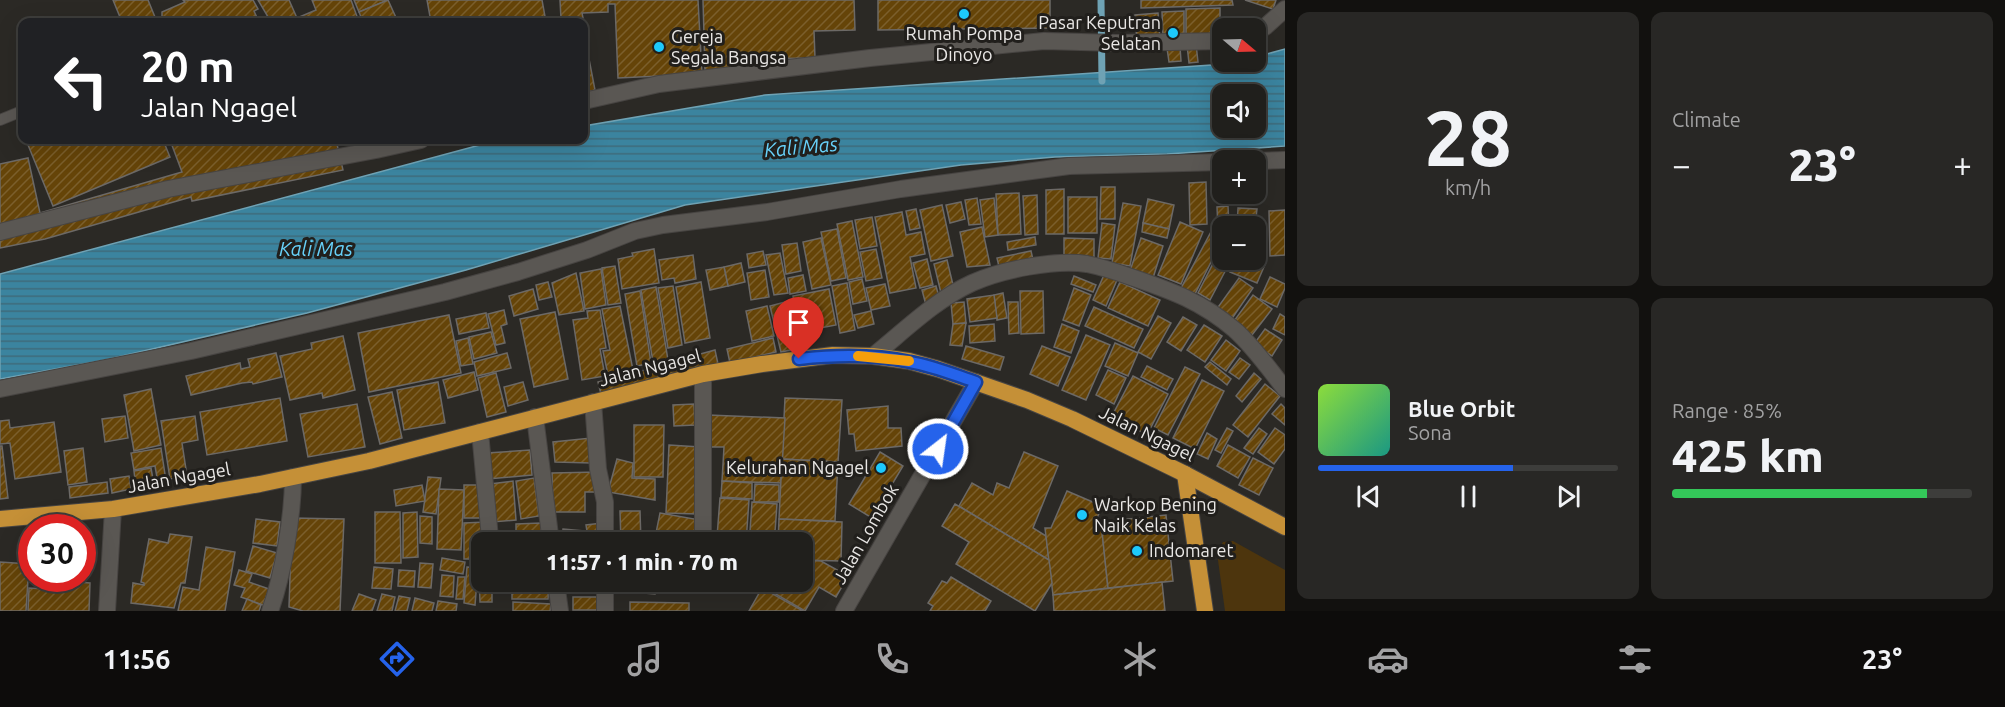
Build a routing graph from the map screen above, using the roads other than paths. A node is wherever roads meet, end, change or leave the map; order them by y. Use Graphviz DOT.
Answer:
graph roads {
  1 [pos="1285,9"];
  2 [pos="1266,26"];
  3 [pos="1212,41"];
  4 [pos="588,100"];
  5 [pos="18,113"];
  6 [pos="0,120"];
  7 [pos="403,144"];
  8 [pos="1285,160"];
  9 [pos="1266,161"];
  10 [pos="1212,162"];
  11 [pos="0,232"];
  12 [pos="873,356"];
  13 [pos="704,374"];
  14 [pos="976,382"];
  15 [pos="0,389"];
  16 [pos="1285,389"];
  17 [pos="593,402"];
  18 [pos="535,417"];
  19 [pos="480,432"];
  20 [pos="1185,474"];
  21 [pos="293,477"];
  22 [pos="113,509"];
  23 [pos="1285,513"];
  24 [pos="1264,515"];
  25 [pos="0,519"];
  26 [pos="1285,527"];
  27 [pos="489,532"];
  28 [pos="550,532"];
  29 [pos="605,532"];
  30 [pos="703,532"];
  31 [pos="557,592"];
  32 [pos="605,592"];
  33 [pos="107,611"];
  34 [pos="270,611"];
  35 [pos="560,611"];
  36 [pos="605,611"];
  37 [pos="844,611"];
  38 [pos="1205,611"];
  1 -- 2 [label="street"];
  3 -- 4 [label="street"];
  5 -- 6 [label="lane"];
  7 -- 11 [label="street"];
  8 -- 9 [label="street"];
  10 -- 15 [label="street"];
  12 -- 13 [label="highway, Jalan Ngagel"];
  12 -- 14 [label="highway, Jalan Ngagel"];
  12 -- 16 [label="street"];
  13 -- 17 [label="highway, Jalan Ngagel"];
  13 -- 30 [label="street"];
  14 -- 20 [label="highway, Jalan Ngagel"];
  14 -- 37 [label="street, Jalan Lombok"];
  17 -- 18 [label="highway, Jalan Ngagel"];
  17 -- 29 [label="street"];
  18 -- 19 [label="highway, Jalan Ngagel"];
  18 -- 28 [label="street"];
  19 -- 21 [label="highway, Jalan Ngagel"];
  19 -- 27 [label="street"];
  20 -- 24 [label="highway, Jalan Ngagel"];
  20 -- 38 [label="highway"];
  21 -- 22 [label="highway, Jalan Ngagel"];
  21 -- 34 [label="street"];
  22 -- 25 [label="highway, Jalan Ngagel"];
  22 -- 33 [label="street"];
  23 -- 24 [label="highway"];
  24 -- 26 [label="highway, Jalan Ngagel"];
  31 -- 35 [label="street"];
  32 -- 36 [label="street"];
}
